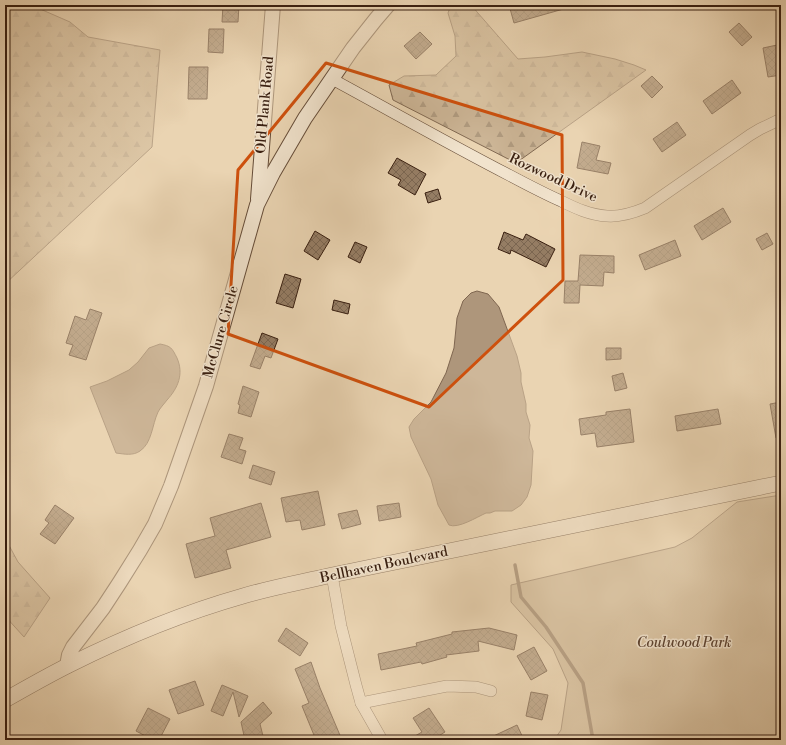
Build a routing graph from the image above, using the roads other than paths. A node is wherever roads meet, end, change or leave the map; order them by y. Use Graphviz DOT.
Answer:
graph roads {
  1 [pos="273,5"];
  2 [pos="388,5"];
  3 [pos="332,79"];
  4 [pos="781,119"];
  5 [pos="257,206"];
  6 [pos="781,483"];
  7 [pos="332,575"];
  8 [pos="67,666"];
  9 [pos="491,690"];
  10 [pos="5,700"];
  11 [pos="361,703"];
  12 [pos="382,740"];
  1 -- 5 [label="street, Old Plank Road"];
  2 -- 3 [label="street, McClure Circle"];
  3 -- 4 [label="street, Rozwood Drive"];
  3 -- 5 [label="street, McClure Circle"];
  5 -- 8 [label="street, McClure Circle"];
  6 -- 7 [label="main road, Bellhaven Boulevard"];
  7 -- 8 [label="main road, Bellhaven Boulevard"];
  7 -- 11 [label="street"];
  8 -- 10 [label="main road, Bellhaven Boulevard"];
  9 -- 11 [label="street"];
  11 -- 12 [label="street"];
}
